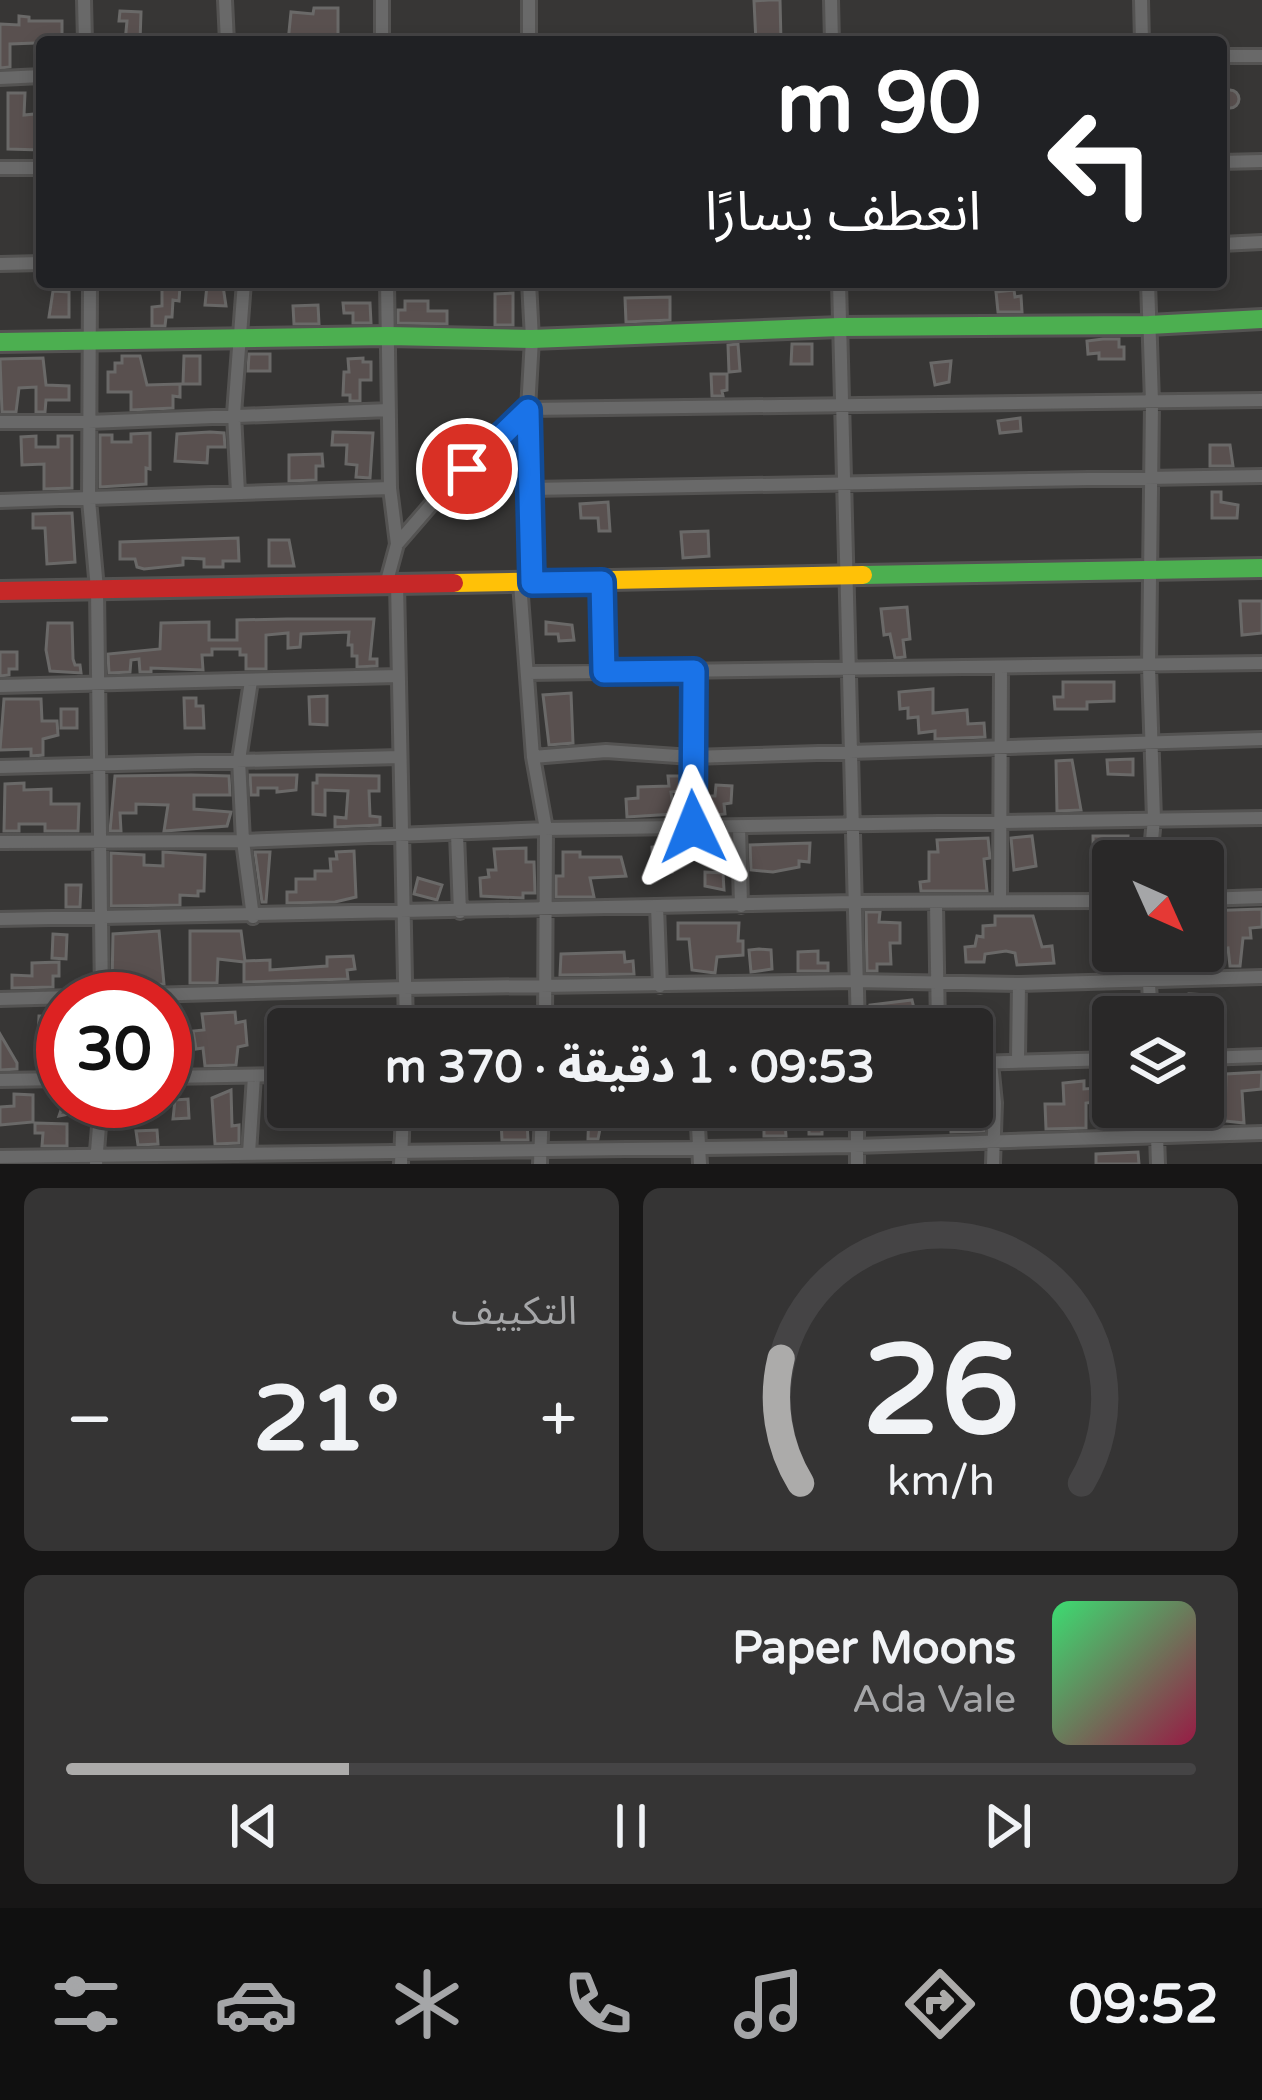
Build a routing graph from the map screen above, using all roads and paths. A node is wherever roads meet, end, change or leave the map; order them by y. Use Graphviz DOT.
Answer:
graph roads {
  1 [pos="84,0"];
  2 [pos="225,0"];
  3 [pos="382,0"];
  4 [pos="530,0"];
  5 [pos="831,0"];
  6 [pos="1142,0"];
  7 [pos="85,36"];
  8 [pos="227,36"];
  9 [pos="382,36"];
  10 [pos="530,36"];
  11 [pos="832,36"];
  12 [pos="1142,36"];
  13 [pos="1227,56"];
  14 [pos="1262,56"];
  15 [pos="36,76"];
  16 [pos="0,77"];
  17 [pos="1262,161"];
  18 [pos="1227,162"];
  19 [pos="36,167"];
  20 [pos="0,169"];
  21 [pos="1262,242"];
  22 [pos="1227,244"];
  23 [pos="36,263"];
  24 [pos="0,264"];
  25 [pos="90,288"];
  26 [pos="243,288"];
  27 [pos="387,288"];
  28 [pos="529,288"];
  29 [pos="839,288"];
  30 [pos="1148,288"];
  31 [pos="1262,320"];
  32 [pos="1149,325"];
  33 [pos="840,327"];
  34 [pos="388,336"];
  35 [pos="238,339"];
  36 [pos="532,339"];
  37 [pos="91,341"];
  38 [pos="0,342"];
  39 [pos="1262,400"];
  40 [pos="1152,402"];
  41 [pos="842,406"];
  42 [pos="389,410"];
  43 [pos="528,410"];
  44 [pos="234,414"];
  45 [pos="0,422"];
  46 [pos="88,422"];
  47 [pos="1262,476"];
  48 [pos="1153,478"];
  49 [pos="843,484"];
  50 [pos="390,488"];
  51 [pos="530,489"];
  52 [pos="238,493"];
  53 [pos="89,500"];
  54 [pos="0,501"];
  55 [pos="397,544"];
  56 [pos="1262,568"];
  57 [pos="1149,571"];
  58 [pos="845,578"];
  59 [pos="392,582"];
  60 [pos="602,582"];
  61 [pos="526,583"];
  62 [pos="97,589"];
  63 [pos="0,591"];
  64 [pos="1262,663"];
  65 [pos="1149,667"];
  66 [pos="1001,668"];
  67 [pos="848,669"];
  68 [pos="694,671"];
  69 [pos="604,672"];
  70 [pos="528,673"];
  71 [pos="398,676"];
  72 [pos="251,681"];
  73 [pos="98,685"];
  74 [pos="0,686"];
  75 [pos="1262,740"];
  76 [pos="1154,741"];
  77 [pos="1001,746"];
  78 [pos="849,754"];
  79 [pos="691,757"];
  80 [pos="400,758"];
  81 [pos="533,758"];
  82 [pos="239,760"];
  83 [pos="99,764"];
  84 [pos="0,767"];
  85 [pos="1262,818"];
  86 [pos="1154,820"];
  87 [pos="1000,824"];
  88 [pos="852,826"];
  89 [pos="693,827"];
  90 [pos="739,827"];
  91 [pos="546,829"];
  92 [pos="457,834"];
  93 [pos="402,835"];
  94 [pos="1152,840"];
  95 [pos="244,841"];
  96 [pos="0,842"];
  97 [pos="100,842"];
  98 [pos="1262,897"];
  99 [pos="1224,898"];
  100 [pos="1000,900"];
  101 [pos="1092,901"];
  102 [pos="854,902"];
  103 [pos="936,903"];
  104 [pos="657,906"];
  105 [pos="740,906"];
  106 [pos="546,909"];
  107 [pos="460,912"];
  108 [pos="403,914"];
  109 [pos="253,917"];
  110 [pos="101,918"];
  111 [pos="0,920"];
  112 [pos="102,972"];
  113 [pos="1147,972"];
  114 [pos="1262,977"];
  115 [pos="856,981"];
  116 [pos="934,981"];
  117 [pos="1147,981"];
  118 [pos="1019,984"];
  119 [pos="660,986"];
  120 [pos="405,988"];
  121 [pos="545,988"];
  122 [pos="192,995"];
  123 [pos="1149,996"];
  124 [pos="0,999"];
  125 [pos="36,999"];
  126 [pos="405,1008"];
  127 [pos="545,1008"];
  128 [pos="857,1008"];
  129 [pos="936,1008"];
  130 [pos="1262,1056"];
  131 [pos="1224,1057"];
  132 [pos="1018,1059"];
  133 [pos="1092,1059"];
  134 [pos="993,1063"];
  135 [pos="254,1076"];
  136 [pos="267,1076"];
  137 [pos="192,1077"];
  138 [pos="36,1079"];
  139 [pos="0,1080"];
  140 [pos="993,1114"];
  141 [pos="99,1128"];
  142 [pos="402,1128"];
  143 [pos="698,1128"];
  144 [pos="856,1128"];
  145 [pos="1155,1128"];
  146 [pos="1262,1133"];
  147 [pos="1154,1137"];
  148 [pos="994,1140"];
  149 [pos="855,1146"];
  150 [pos="699,1148"];
  151 [pos="249,1153"];
  152 [pos="0,1157"];
  153 [pos="538,1157"];
  154 [pos="400,1158"];
  155 [pos="96,1160"];
  156 [pos="700,1164"];
  157 [pos="857,1164"];
  158 [pos="992,1164"];
  159 [pos="1158,1164"];
  1 -- 7 [label="street"];
  2 -- 8 [label="street"];
  3 -- 9 [label="street"];
  4 -- 10 [label="street"];
  5 -- 11 [label="street"];
  6 -- 12 [label="street"];
  13 -- 14 [label="street"];
  15 -- 16 [label="street"];
  17 -- 18 [label="street"];
  19 -- 20 [label="street"];
  21 -- 22 [label="street"];
  23 -- 24 [label="street"];
  25 -- 37 [label="street"];
  26 -- 35 [label="street"];
  27 -- 34 [label="street"];
  28 -- 36 [label="street"];
  29 -- 33 [label="street"];
  30 -- 32 [label="street"];
  31 -- 32 [label="street"];
  32 -- 33 [label="street"];
  32 -- 40 [label="street"];
  33 -- 36 [label="street"];
  33 -- 41 [label="street"];
  34 -- 35 [label="street"];
  34 -- 36 [label="street"];
  34 -- 42 [label="street"];
  35 -- 37 [label="street"];
  35 -- 44 [label="street"];
  36 -- 43 [label="street"];
  37 -- 38 [label="street"];
  37 -- 46 [label="street"];
  39 -- 40 [label="street"];
  40 -- 41 [label="street"];
  40 -- 48 [label="street"];
  41 -- 43 [label="street"];
  41 -- 49 [label="street"];
  42 -- 44 [label="street"];
  42 -- 50 [label="street"];
  43 -- 51 [label="street"];
  43 -- 55 [label="street"];
  44 -- 46 [label="street"];
  44 -- 52 [label="street"];
  45 -- 46 [label="street"];
  46 -- 53 [label="street"];
  47 -- 48 [label="street"];
  48 -- 49 [label="street"];
  48 -- 57 [label="street"];
  49 -- 51 [label="street"];
  49 -- 58 [label="street"];
  50 -- 52 [label="street"];
  50 -- 55 [label="street"];
  51 -- 61 [label="street"];
  52 -- 53 [label="street"];
  53 -- 54 [label="street"];
  53 -- 62 [label="street"];
  55 -- 59 [label="street"];
  56 -- 57 [label="street"];
  57 -- 58 [label="street"];
  57 -- 65 [label="street"];
  58 -- 60 [label="street"];
  58 -- 67 [label="street"];
  59 -- 61 [label="street"];
  59 -- 62 [label="street"];
  59 -- 71 [label="street"];
  60 -- 61 [label="street"];
  60 -- 69 [label="street"];
  61 -- 70 [label="street"];
  62 -- 63 [label="street"];
  62 -- 73 [label="street"];
  64 -- 65 [label="street"];
  65 -- 66 [label="street"];
  65 -- 76 [label="street"];
  66 -- 67 [label="street"];
  66 -- 77 [label="street"];
  67 -- 68 [label="street"];
  67 -- 78 [label="street"];
  68 -- 69 [label="street"];
  68 -- 79 [label="street"];
  69 -- 70 [label="street"];
  70 -- 81 [label="street"];
  71 -- 72 [label="street"];
  71 -- 80 [label="street"];
  72 -- 73 [label="street"];
  72 -- 82 [label="street"];
  73 -- 74 [label="street"];
  73 -- 83 [label="street"];
  75 -- 76 [label="street"];
  76 -- 77 [label="street"];
  76 -- 86 [label="street"];
  77 -- 78 [label="street"];
  77 -- 87 [label="street"];
  78 -- 79 [label="street"];
  78 -- 88 [label="street"];
  79 -- 81 [label="street"];
  79 -- 89 [label="street"];
  80 -- 82 [label="street"];
  80 -- 93 [label="street"];
  81 -- 91 [label="street"];
  82 -- 83 [label="street"];
  82 -- 95 [label="street"];
  83 -- 84 [label="street"];
  83 -- 97 [label="street"];
  85 -- 86 [label="street"];
  86 -- 87 [label="street"];
  86 -- 94 [label="street"];
  87 -- 88 [label="street"];
  87 -- 100 [label="street"];
  88 -- 90 [label="street"];
  88 -- 102 [label="street"];
  89 -- 90 [label="street"];
  89 -- 91 [label="street"];
  90 -- 105 [label="street"];
  91 -- 92 [label="street"];
  91 -- 106 [label="street"];
  92 -- 93 [label="street"];
  92 -- 107 [label="street"];
  93 -- 95 [label="street"];
  93 -- 108 [label="street"];
  95 -- 97 [label="street"];
  95 -- 109 [label="street"];
  96 -- 97 [label="street"];
  97 -- 110 [label="street"];
  98 -- 99 [label="street"];
  100 -- 101 [label="street"];
  100 -- 103 [label="street"];
  102 -- 103 [label="street"];
  102 -- 105 [label="street"];
  102 -- 115 [label="street"];
  103 -- 116 [label="street"];
  104 -- 105 [label="street"];
  104 -- 106 [label="street"];
  104 -- 119 [label="street"];
  106 -- 107 [label="street"];
  106 -- 121 [label="street"];
  107 -- 108 [label="street"];
  108 -- 109 [label="street"];
  108 -- 120 [label="street"];
  109 -- 110 [label="street"];
  110 -- 111 [label="street"];
  110 -- 112 [label="street"];
  113 -- 117 [label="street"];
  114 -- 117 [label="street"];
  115 -- 116 [label="street"];
  115 -- 119 [label="street"];
  115 -- 128 [label="street"];
  116 -- 118 [label="street"];
  116 -- 129 [label="street"];
  117 -- 118 [label="street"];
  117 -- 123 [label="street"];
  118 -- 132 [label="street"];
  119 -- 121 [label="street"];
  120 -- 121 [label="street"];
  120 -- 122 [label="street"];
  120 -- 126 [label="street"];
  121 -- 127 [label="street"];
  124 -- 125 [label="street"];
  130 -- 131 [label="street"];
  132 -- 133 [label="street"];
  132 -- 134 [label="street"];
  135 -- 136 [label="street"];
  135 -- 137 [label="street"];
  135 -- 151 [label="street"];
  138 -- 139 [label="street"];
  140 -- 148 [label="street"];
  141 -- 155 [label="street"];
  142 -- 154 [label="street"];
  143 -- 150 [label="street"];
  144 -- 149 [label="street"];
  145 -- 147 [label="street"];
  146 -- 147 [label="street"];
  147 -- 148 [label="street"];
  147 -- 159 [label="street"];
  148 -- 149 [label="street"];
  148 -- 158 [label="street"];
  149 -- 150 [label="street"];
  149 -- 157 [label="street"];
  150 -- 153 [label="street"];
  150 -- 156 [label="street"];
  151 -- 154 [label="street"];
  151 -- 155 [label="street"];
  152 -- 155 [label="street"];
  153 -- 154 [label="street"];
}
